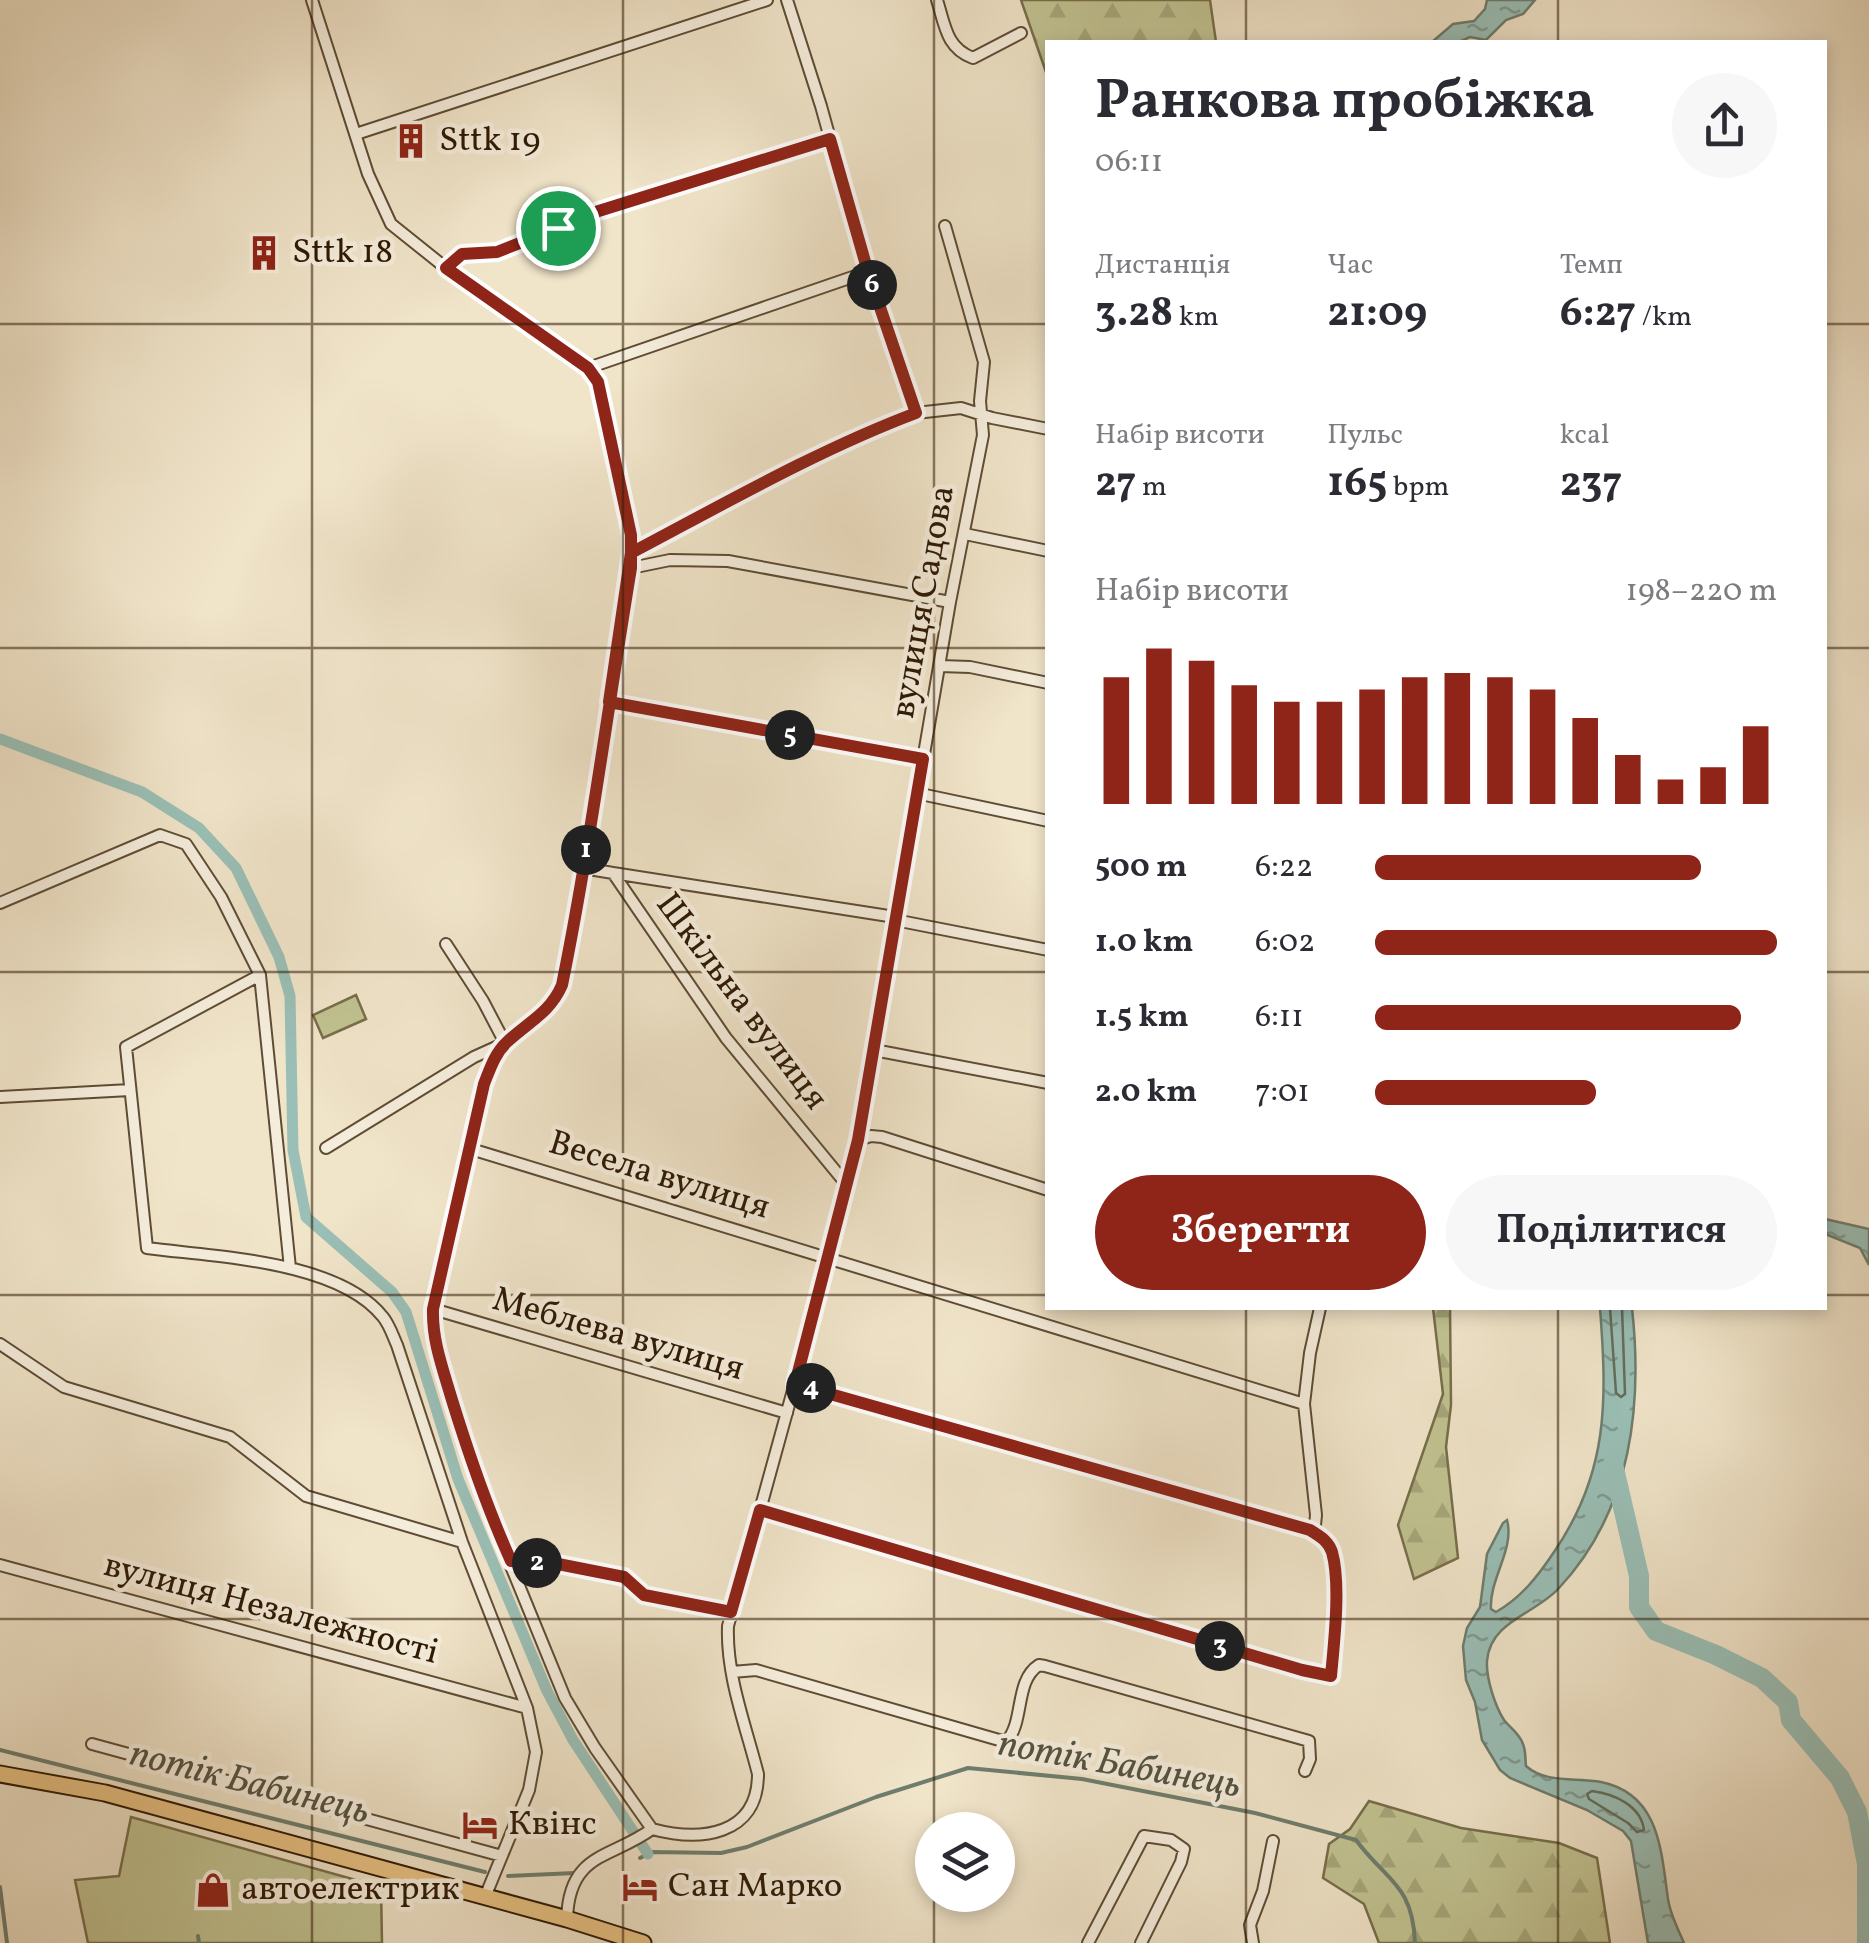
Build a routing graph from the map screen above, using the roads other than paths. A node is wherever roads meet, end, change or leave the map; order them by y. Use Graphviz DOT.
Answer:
graph roads {
  1 [pos="312,0"];
  2 [pos="767,0"];
  3 [pos="787,0"];
  4 [pos="937,0"];
  5 [pos="1021,33"];
  6 [pos="356,134"];
  7 [pos="830,139"];
  8 [pos="945,226"];
  9 [pos="446,268"];
  10 [pos="868,272"];
  11 [pos="588,368"];
  12 [pos="916,413"];
  13 [pos="981,414"];
  14 [pos="1045,428"];
  15 [pos="964,534"];
  16 [pos="1045,550"];
  17 [pos="631,553"];
  18 [pos="631,568"];
  19 [pos="950,602"];
  20 [pos="940,666"];
  21 [pos="1045,682"];
  22 [pos="609,702"];
  23 [pos="923,759"];
  24 [pos="916,793"];
  25 [pos="1045,820"];
  26 [pos="583,868"];
  27 [pos="613,874"];
  28 [pos="0,904"];
  29 [pos="895,918"];
  30 [pos="446,944"];
  31 [pos="1045,949"];
  32 [pos="260,975"];
  33 [pos="505,1043"];
  34 [pos="874,1050"];
  35 [pos="1045,1082"];
  36 [pos="130,1090"];
  37 [pos="0,1097"];
  38 [pos="858,1140"];
  39 [pos="326,1148"];
  40 [pos="471,1149"];
  41 [pos="847,1185"];
  42 [pos="1045,1189"];
  43 [pos="830,1256"];
  44 [pos="290,1268"];
  45 [pos="433,1309"];
  46 [pos="1320,1310"];
  47 [pos="0,1344"];
  48 [pos="795,1384"];
  49 [pos="1304,1404"];
  50 [pos="787,1413"];
  51 [pos="760,1510"];
  52 [pos="1310,1530"];
  53 [pos="462,1542"];
  54 [pos="511,1561"];
  55 [pos="0,1565"];
  56 [pos="731,1612"];
  57 [pos="732,1672"];
  58 [pos="527,1708"];
  59 [pos="92,1744"];
  60 [pos="1305,1771"];
  61 [pos="0,1774"];
  62 [pos="649,1832"];
  63 [pos="1273,1841"];
  64 [pos="502,1856"];
  65 [pos="486,1897"];
  66 [pos="567,1919"];
  67 [pos="643,1943"];
  68 [pos="1088,1943"];
  69 [pos="1140,1943"];
  70 [pos="1253,1943"];
  1 -- 6 [label="street"];
  2 -- 6 [label="street"];
  3 -- 7 [label="street"];
  4 -- 5 [label="street"];
  6 -- 9 [label="street"];
  7 -- 9 [label="street"];
  7 -- 10 [label="street"];
  8 -- 13 [label="street, вулиця Садова"];
  9 -- 11 [label="street"];
  10 -- 11 [label="street"];
  10 -- 12 [label="street"];
  11 -- 17 [label="street"];
  12 -- 13 [label="street"];
  12 -- 17 [label="street"];
  13 -- 14 [label="street"];
  13 -- 15 [label="street, вулиця Садова"];
  15 -- 16 [label="street"];
  15 -- 19 [label="street, вулиця Садова"];
  17 -- 18 [label="street"];
  18 -- 19 [label="street"];
  18 -- 22 [label="street"];
  19 -- 20 [label="street, вулиця Садова"];
  20 -- 21 [label="street"];
  20 -- 23 [label="street, вулиця Садова"];
  22 -- 23 [label="street"];
  22 -- 26 [label="street"];
  23 -- 24 [label="street, вулиця Садова"];
  24 -- 25 [label="street"];
  24 -- 29 [label="street, вулиця Садова"];
  26 -- 27 [label="street, Шкільна вулиця"];
  26 -- 33 [label="street"];
  27 -- 29 [label="street"];
  27 -- 41 [label="street, Шкільна вулиця"];
  28 -- 32 [label="street"];
  29 -- 31 [label="street"];
  29 -- 34 [label="street, вулиця Садова"];
  30 -- 33 [label="street"];
  32 -- 36 [label="street"];
  32 -- 44 [label="street"];
  33 -- 39 [label="street"];
  33 -- 40 [label="street"];
  34 -- 35 [label="street"];
  34 -- 38 [label="street, вулиця Садова"];
  36 -- 37 [label="street"];
  36 -- 44 [label="street"];
  38 -- 41 [label="street, вулиця Садова"];
  38 -- 42 [label="street"];
  40 -- 43 [label="street, Весела вулиця"];
  40 -- 45 [label="street"];
  41 -- 43 [label="street, вулиця Садова"];
  43 -- 48 [label="street, вулиця Садова"];
  43 -- 49 [label="street, Весела вулиця"];
  44 -- 53 [label="street"];
  45 -- 50 [label="street, Меблева вулиця"];
  45 -- 54 [label="street"];
  46 -- 49 [label="street"];
  47 -- 53 [label="street"];
  48 -- 50 [label="street, вулиця Садова"];
  48 -- 52 [label="street"];
  49 -- 52 [label="street"];
  50 -- 51 [label="street, вулиця Садова"];
  51 -- 52 [label="street"];
  51 -- 56 [label="street, вулиця Садова"];
  53 -- 58 [label="street"];
  54 -- 56 [label="street"];
  54 -- 62 [label="street"];
  55 -- 58 [label="street, вулиця Незалежності"];
  56 -- 57 [label="street, вулиця Садова"];
  57 -- 60 [label="street"];
  57 -- 62 [label="street, вулиця Садова"];
  58 -- 64 [label="street"];
  59 -- 64 [label="street"];
  61 -- 65 [label="main road"];
  62 -- 66 [label="street"];
  63 -- 70 [label="street"];
  64 -- 65 [label="street"];
  65 -- 66 [label="main road"];
  66 -- 67 [label="main road"];
  68 -- 69 [label="street"];
}
